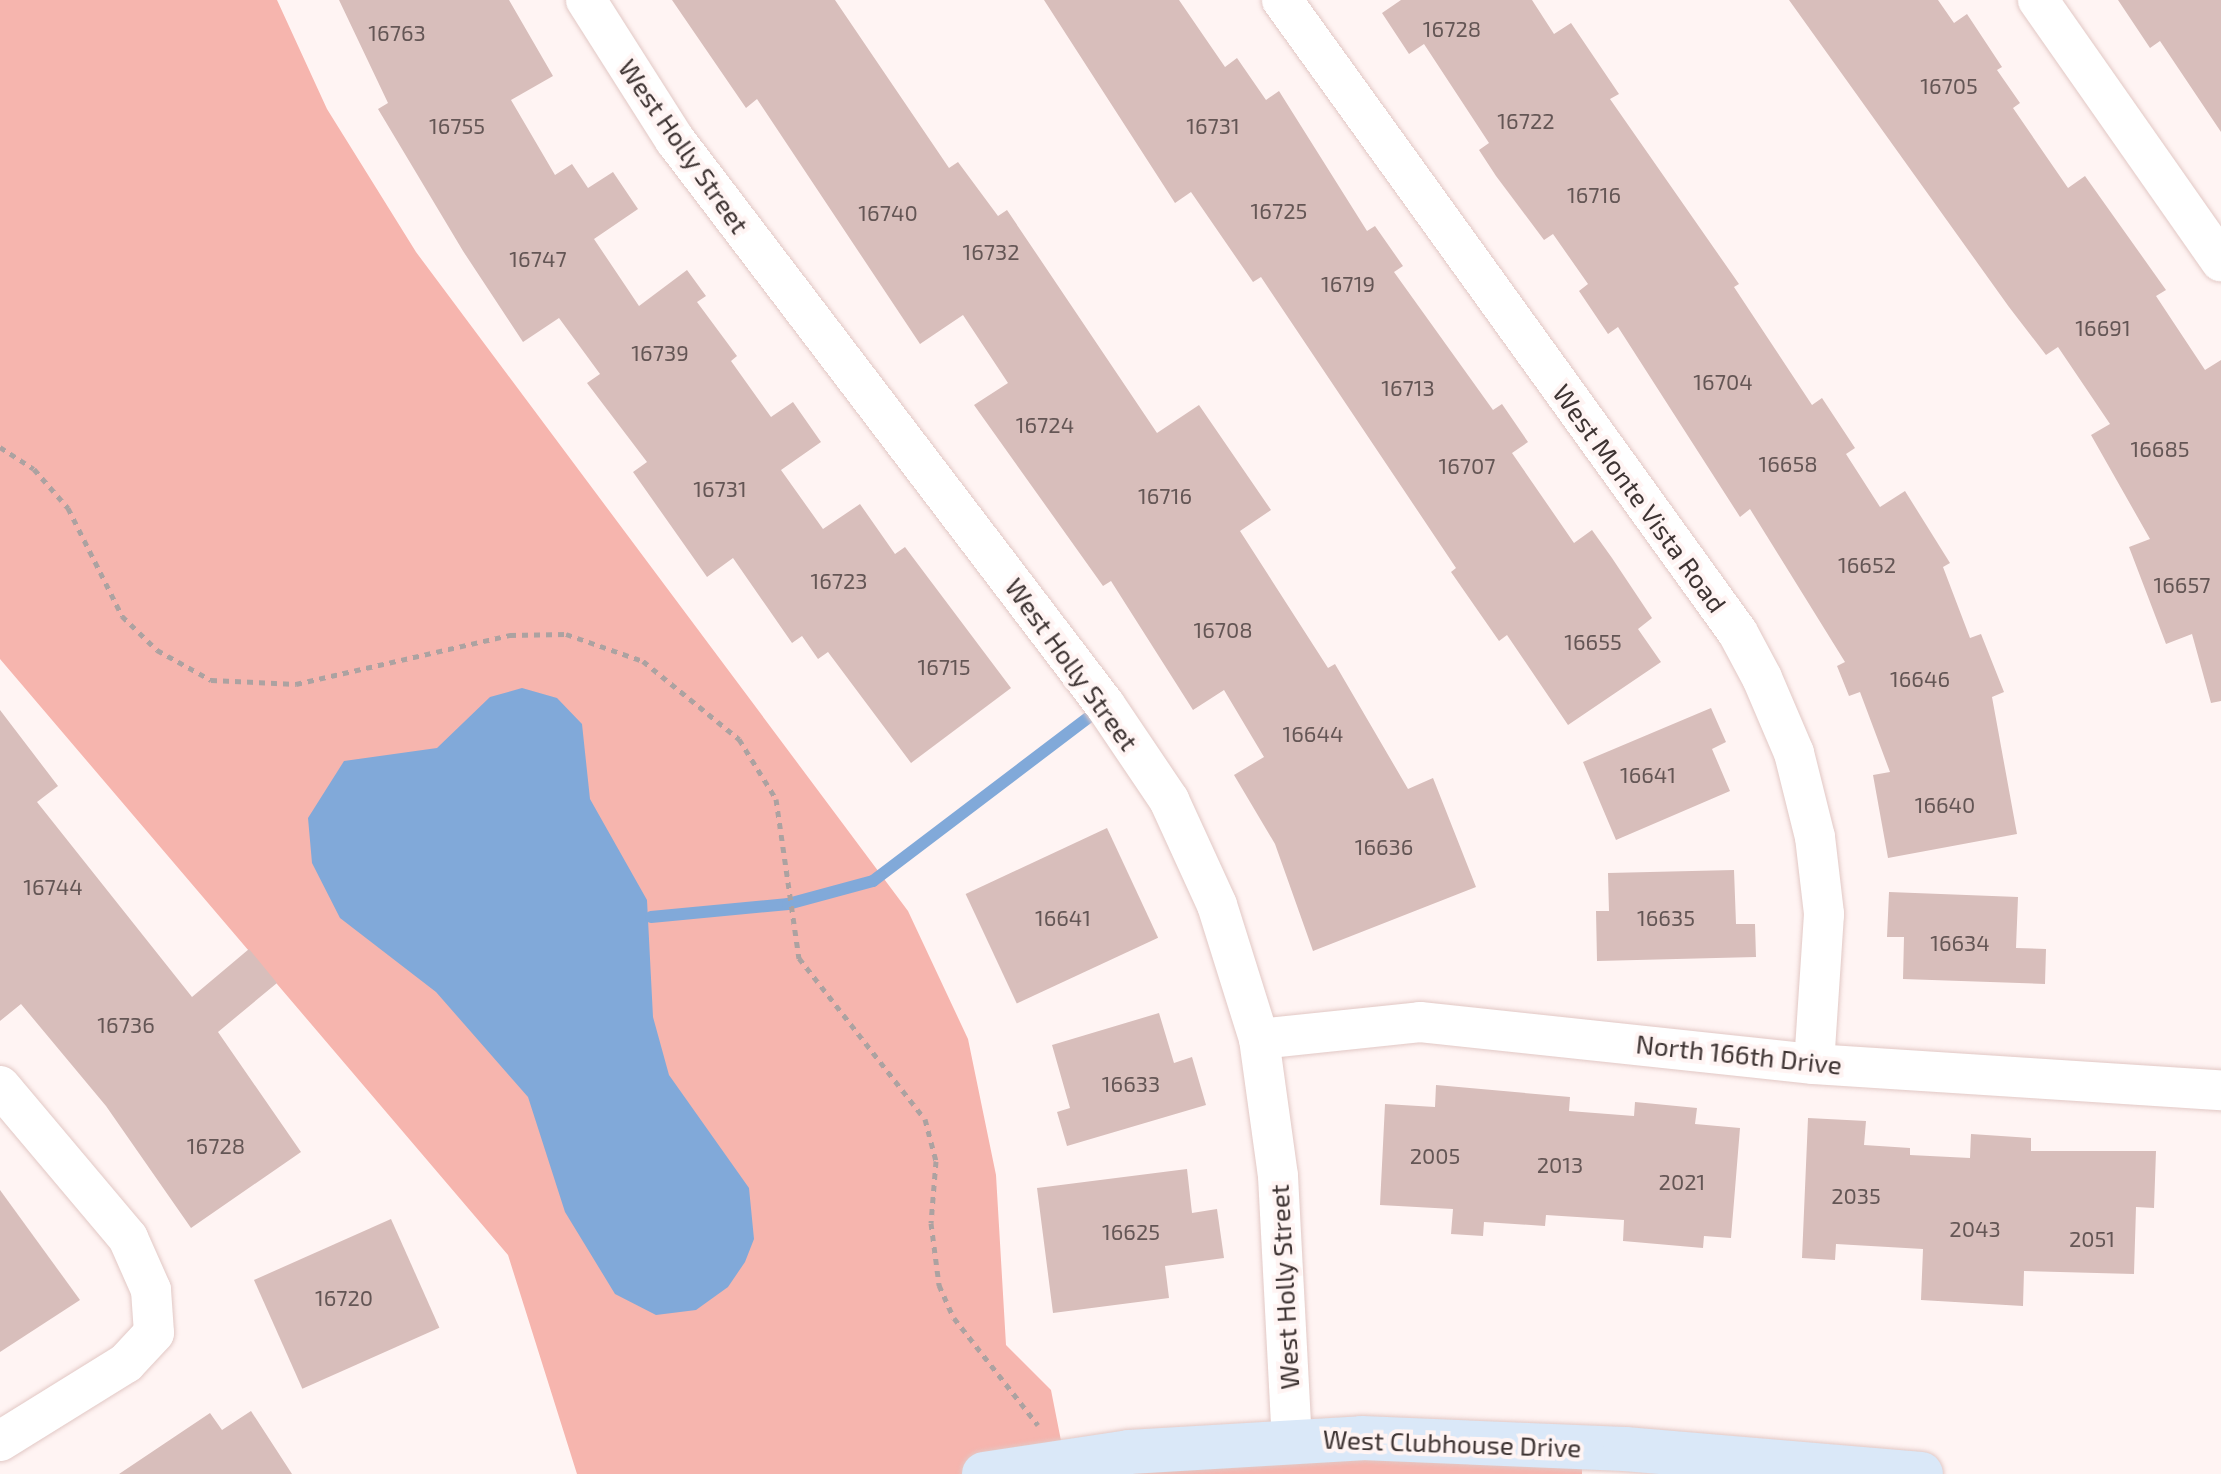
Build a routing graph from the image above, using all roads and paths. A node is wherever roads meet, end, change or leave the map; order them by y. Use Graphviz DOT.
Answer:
graph roads {
  1 [pos="586,0"];
  2 [pos="1282,0"];
  3 [pos="2038,0"];
  4 [pos="2221,261"];
  5 [pos="0,447"];
  6 [pos="1259,1039"];
  7 [pos="1814,1064"];
  8 [pos="0,1086"];
  9 [pos="2221,1090"];
  10 [pos="1040,1430"];
  11 [pos="1292,1439"];
  12 [pos="0,1441"];
  13 [pos="984,1474"];
  14 [pos="1921,1474"];
  1 -- 6 [label="street, West Holly Street"];
  2 -- 7 [label="street, West Monte Vista Road"];
  3 -- 4 [label="street"];
  5 -- 10 [label="path"];
  6 -- 7 [label="street, North 166th Drive"];
  6 -- 11 [label="street, West Holly Street"];
  7 -- 9 [label="street, North 166th Drive"];
  8 -- 12 [label="street"];
  11 -- 13 [label="street, West Clubhouse Drive"];
  11 -- 14 [label="street, West Clubhouse Drive"];
}
